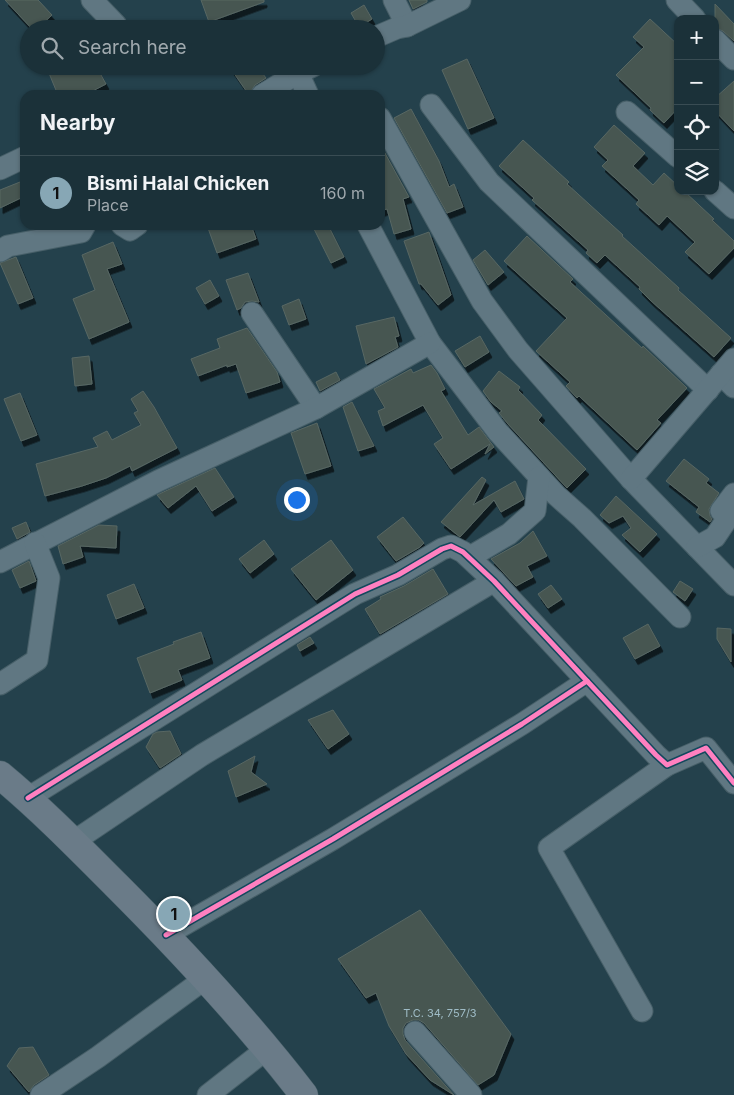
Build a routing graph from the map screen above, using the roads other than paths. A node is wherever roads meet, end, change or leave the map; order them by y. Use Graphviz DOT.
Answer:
graph roads {
  1 [pos="92,0"];
  2 [pos="394,0"];
  3 [pos="460,0"];
  4 [pos="677,0"];
  5 [pos="691,15"];
  6 [pos="111,20"];
  7 [pos="407,26"];
  8 [pos="385,33"];
  9 [pos="719,44"];
  10 [pos="734,59"];
  11 [pos="297,75"];
  12 [pos="306,75"];
  13 [pos="271,90"];
  14 [pos="308,90"];
  15 [pos="431,105"];
  16 [pos="627,112"];
  17 [pos="385,127"];
  18 [pos="674,153"];
  19 [pos="20,159"];
  20 [pos="0,169"];
  21 [pos="719,195"];
  22 [pos="734,208"];
  23 [pos="82,230"];
  24 [pos="371,230"];
  25 [pos="0,251"];
  26 [pos="252,313"];
  27 [pos="430,343"];
  28 [pos="724,377"];
  29 [pos="316,408"];
  30 [pos="539,477"];
  31 [pos="631,479"];
  32 [pos="734,494"];
  33 [pos="35,543"];
  34 [pos="697,547"];
  35 [pos="470,558"];
  36 [pos="0,562"];
  37 [pos="494,581"];
  38 [pos="734,585"];
  39 [pos="680,617"];
  40 [pos="587,681"];
  41 [pos="0,684"];
  42 [pos="667,765"];
  43 [pos="0,775"];
  44 [pos="734,783"];
  45 [pos="28,798"];
  46 [pos="73,842"];
  47 [pos="166,935"];
  48 [pos="206,978"];
  49 [pos="642,1011"];
  50 [pos="415,1032"];
  51 [pos="268,1048"];
  52 [pos="41,1095"];
  53 [pos="208,1095"];
  54 [pos="304,1095"];
  55 [pos="471,1095"];
  1 -- 6 [label="street"];
  2 -- 7 [label="street"];
  3 -- 7 [label="street"];
  4 -- 5 [label="street"];
  7 -- 8 [label="street"];
  9 -- 10 [label="street"];
  11 -- 13 [label="street"];
  12 -- 14 [label="street"];
  15 -- 28 [label="street"];
  16 -- 18 [label="street"];
  17 -- 31 [label="street"];
  19 -- 20 [label="street"];
  21 -- 22 [label="street"];
  23 -- 25 [label="street"];
  24 -- 27 [label="street"];
  26 -- 29 [label="street"];
  27 -- 29 [label="street"];
  27 -- 30 [label="street"];
  28 -- 31 [label="street"];
  29 -- 33 [label="street"];
  30 -- 35 [label="street"];
  30 -- 39 [label="street"];
  31 -- 34 [label="street"];
  32 -- 34 [label="street"];
  33 -- 36 [label="street"];
  33 -- 41 [label="street"];
  34 -- 38 [label="street"];
  35 -- 37 [label="street"];
  35 -- 45 [label="street"];
  37 -- 40 [label="street"];
  37 -- 46 [label="street"];
  40 -- 42 [label="street"];
  40 -- 47 [label="street"];
  42 -- 44 [label="street"];
  42 -- 49 [label="street"];
  43 -- 45 [label="main road"];
  45 -- 46 [label="main road"];
  46 -- 47 [label="main road"];
  47 -- 48 [label="main road"];
  48 -- 51 [label="main road"];
  48 -- 52 [label="street"];
  50 -- 55 [label="street"];
  51 -- 53 [label="street"];
  51 -- 54 [label="main road"];
}
